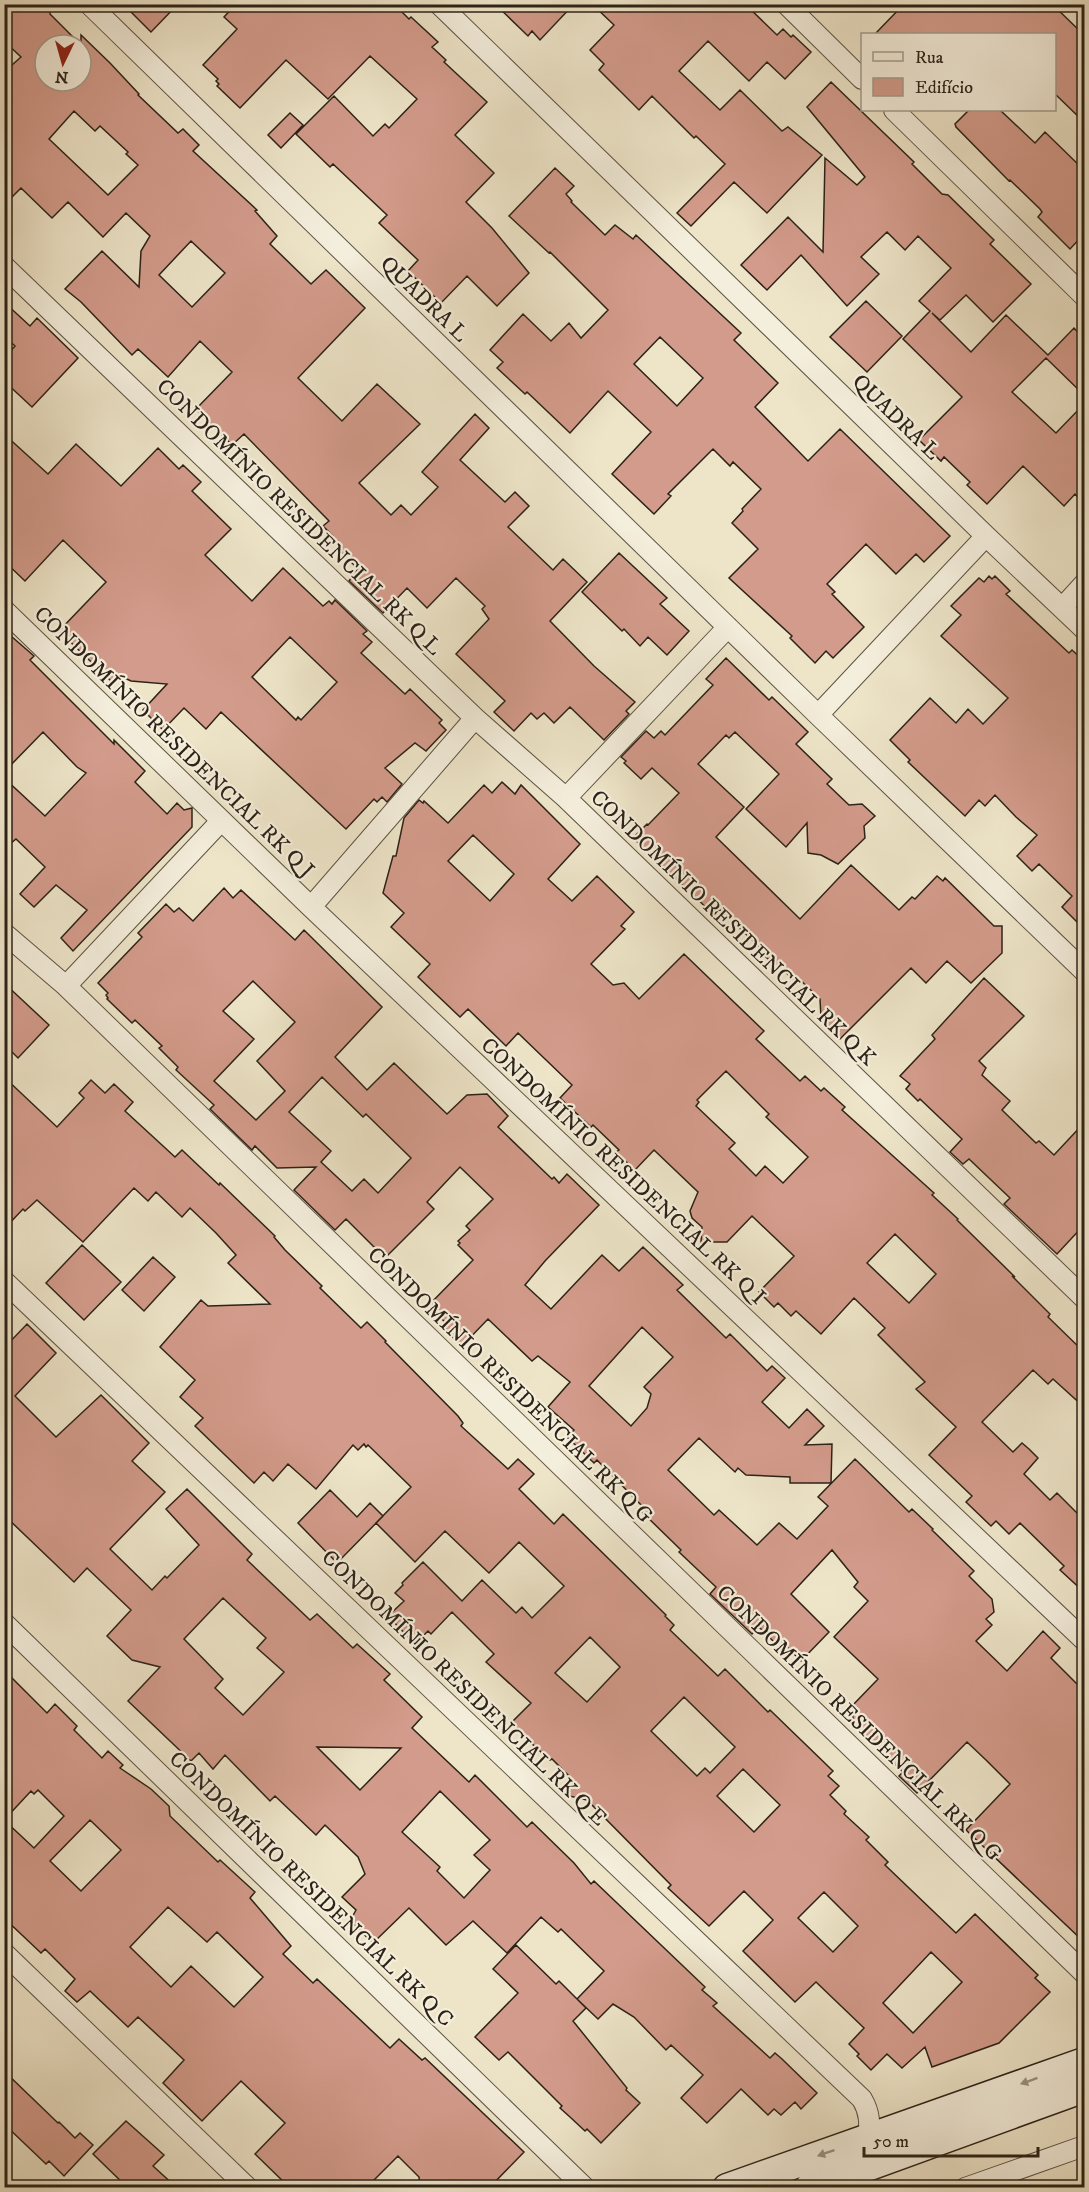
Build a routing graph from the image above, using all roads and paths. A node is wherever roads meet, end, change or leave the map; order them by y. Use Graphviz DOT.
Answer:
graph roads {
  1 [pos="89,4"];
  2 [pos="439,4"];
  3 [pos="786,4"];
  4 [pos="861,78"];
  5 [pos="895,111"];
  6 [pos="4,266"];
  7 [pos="1084,296"];
  8 [pos="986,536"];
  9 [pos="1084,584"];
  10 [pos="1062,608"];
  11 [pos="4,610"];
  12 [pos="728,627"];
  13 [pos="1084,629"];
  14 [pos="818,715"];
  15 [pos="475,718"];
  16 [pos="566,798"];
  17 [pos="221,821"];
  18 [pos="311,907"];
  19 [pos="4,933"];
  20 [pos="1084,972"];
  21 [pos="66,986"];
  22 [pos="4,1281"];
  23 [pos="1084,1298"];
  24 [pos="4,1623"];
  25 [pos="1084,1640"];
  26 [pos="4,1953"];
  27 [pos="1084,1973"];
  28 [pos="1084,2062"];
  29 [pos="1084,2088"];
  30 [pos="868,2138"];
  31 [pos="1084,2146"];
  32 [pos="866,2167"];
  33 [pos="248,2187"];
  34 [pos="585,2187"];
  35 [pos="727,2187"];
  36 [pos="809,2187"];
  37 [pos="965,2187"];
  1 -- 12 [label="street, QUADRA L"];
  2 -- 8 [label="street, QUADRA L"];
  3 -- 4 [label="street"];
  5 -- 7 [label="street"];
  6 -- 15 [label="street, CONDOMÍNIO RESIDENCIAL RK Q L"];
  8 -- 10 [label="street, QUADRA L"];
  8 -- 14 [label="street"];
  9 -- 10 [label="street"];
  10 -- 13 [label="street, QUADRA L"];
  11 -- 17 [label="street, CONDOMÍNIO RESIDENCIAL RK Q J"];
  12 -- 14 [label="street"];
  12 -- 16 [label="street, CONDOMÍNIO RESIDENCIAL RK Q K"];
  14 -- 20 [label="street"];
  15 -- 16 [label="street, CONDOMÍNIO RESIDENCIAL RK Q L"];
  15 -- 18 [label="street"];
  16 -- 23 [label="street, CONDOMÍNIO RESIDENCIAL RK Q K"];
  17 -- 18 [label="street, CONDOMÍNIO RESIDENCIAL RK Q J"];
  17 -- 21 [label="street"];
  18 -- 25 [label="street, CONDOMÍNIO RESIDENCIAL RK Q I"];
  19 -- 21 [label="street, CONDOMÍNIO RESIDENCIAL RK Q G"];
  21 -- 27 [label="street, CONDOMÍNIO RESIDENCIAL RK Q G"];
  22 -- 30 [label="street, CONDOMÍNIO RESIDENCIAL RK Q E"];
  24 -- 34 [label="street, CONDOMÍNIO RESIDENCIAL RK Q C"];
  26 -- 33 [label="street"];
  28 -- 30 [label="street, one-way"];
  29 -- 32 [label="street"];
  30 -- 32 [label="street, CONDOMÍNIO RESIDENCIAL RK Q E"];
  30 -- 35 [label="street, one-way"];
  31 -- 37 [label="street"];
  32 -- 36 [label="street"];
}
